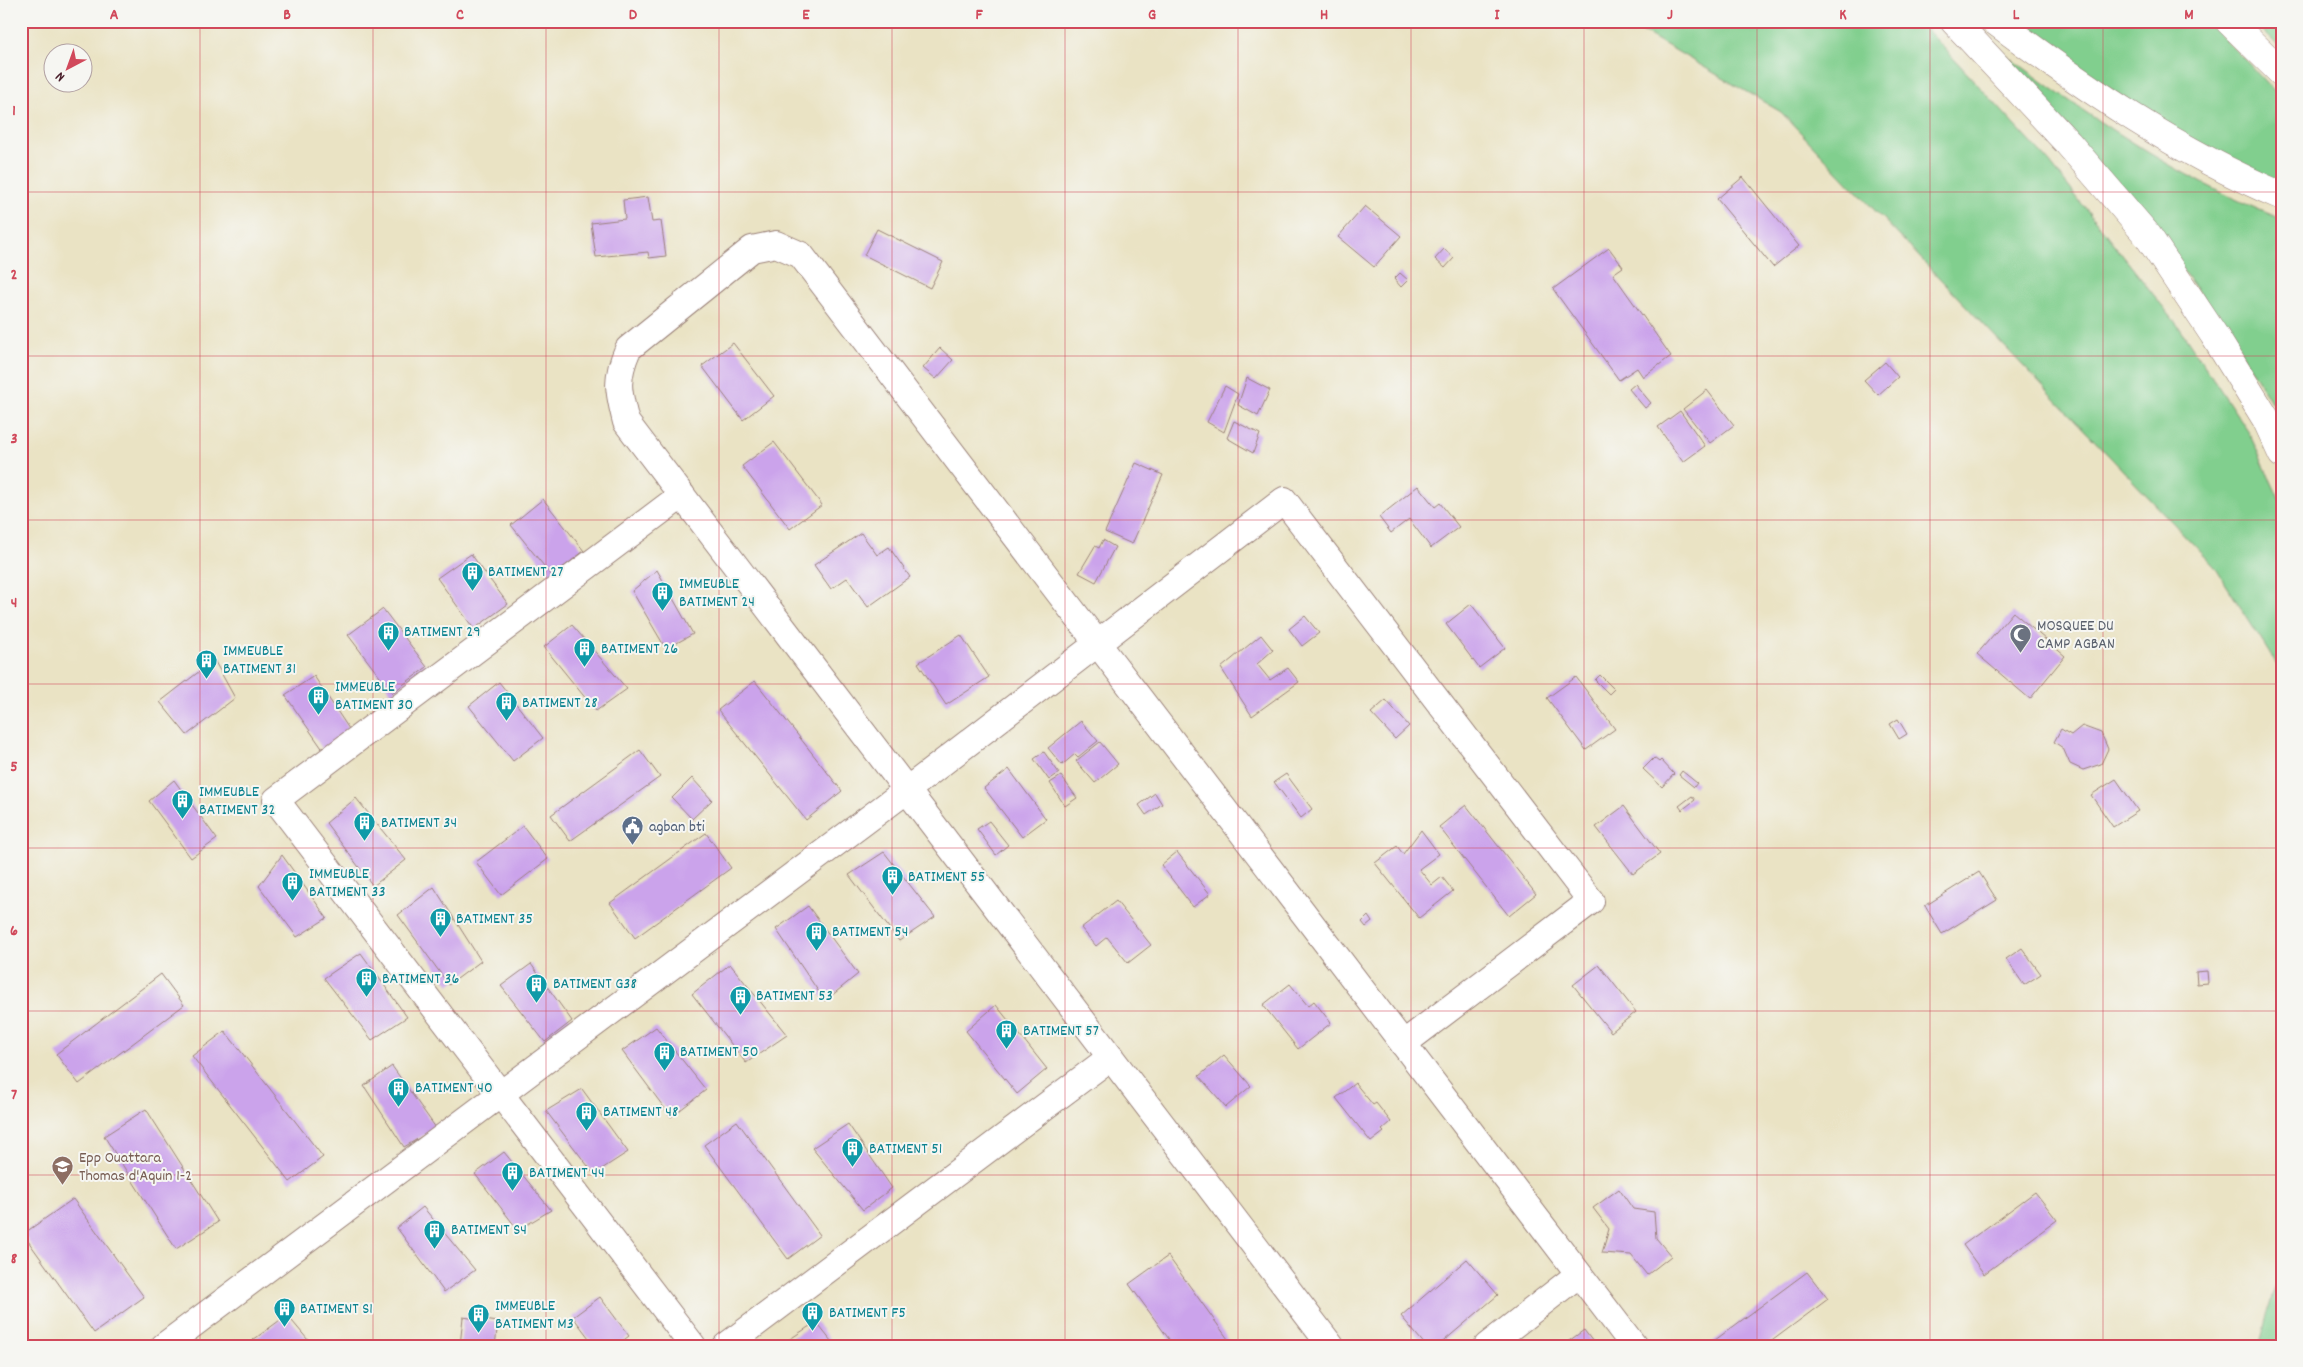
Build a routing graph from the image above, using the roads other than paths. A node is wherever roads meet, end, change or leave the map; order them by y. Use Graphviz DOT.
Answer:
graph roads {
  1 [pos="1954,21"];
  2 [pos="1995,21"];
  3 [pos="2229,21"];
  4 [pos="2282,74"];
  5 [pos="2282,196"];
  6 [pos="2282,454"];
  7 [pos="682,495"];
  8 [pos="1096,642"];
  9 [pos="907,790"];
  10 [pos="1404,1044"];
  11 [pos="1111,1057"];
  12 [pos="501,1094"];
  13 [pos="1580,1274"];
  14 [pos="164,1346"];
  15 [pos="693,1346"];
  16 [pos="726,1346"];
  17 [pos="1331,1346"];
  18 [pos="1487,1346"];
  19 [pos="1634,1346"];
  1 -- 6 [label="highway"];
  2 -- 5 [label="highway"];
  3 -- 4 [label="highway"];
  7 -- 8 [label="lane"];
  7 -- 9 [label="lane"];
  7 -- 12 [label="lane"];
  8 -- 9 [label="lane"];
  8 -- 10 [label="lane"];
  8 -- 10 [label="lane"];
  9 -- 11 [label="lane"];
  9 -- 12 [label="lane"];
  10 -- 13 [label="lane"];
  11 -- 16 [label="lane"];
  11 -- 17 [label="lane"];
  12 -- 14 [label="lane"];
  12 -- 15 [label="lane"];
  13 -- 18 [label="lane"];
  13 -- 19 [label="lane"];
}
